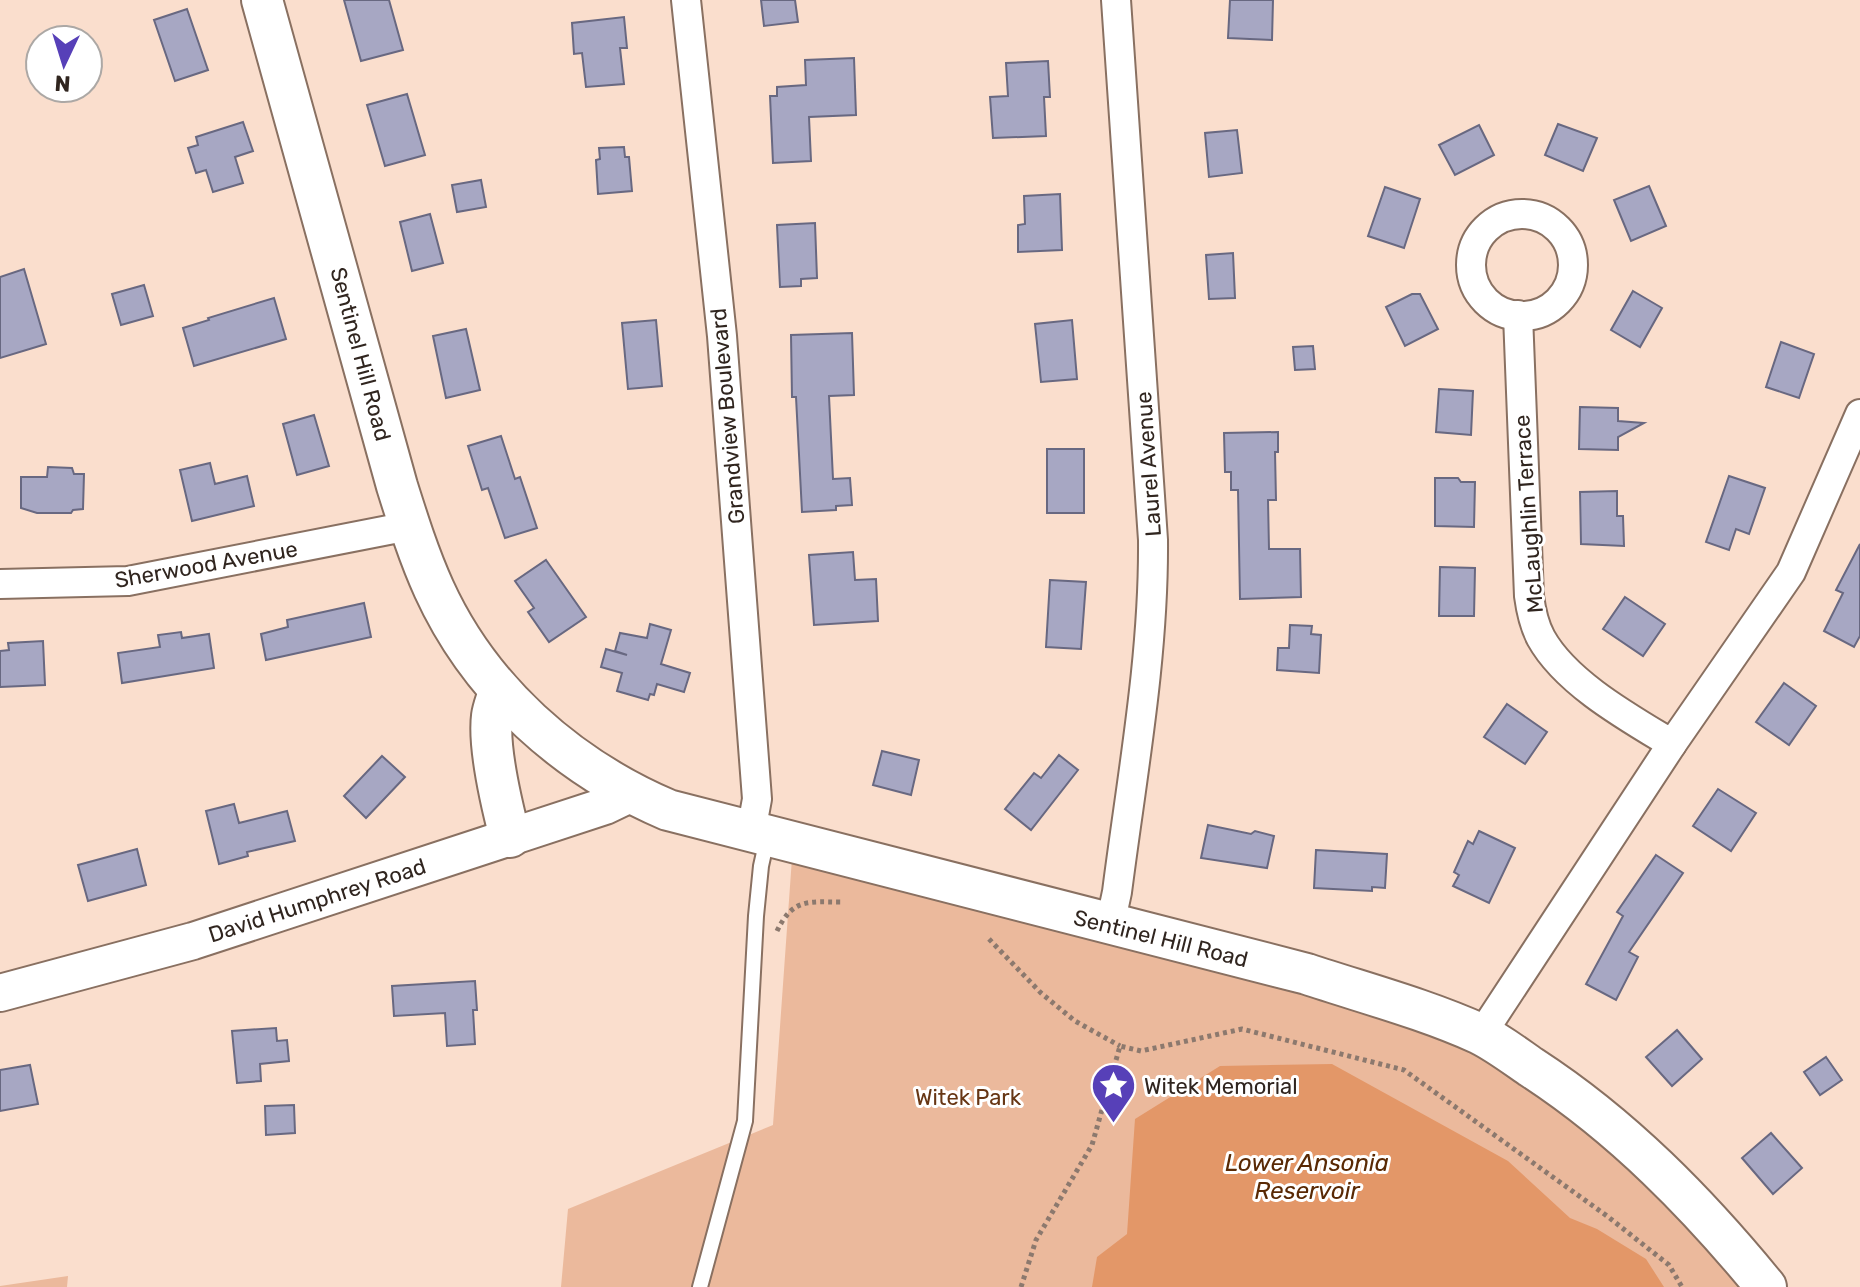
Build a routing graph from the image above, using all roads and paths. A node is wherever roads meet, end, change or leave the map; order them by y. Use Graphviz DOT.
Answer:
graph roads {
  1 [pos="262,0"];
  2 [pos="686,0"];
  3 [pos="1116,0"];
  4 [pos="1518,315"];
  5 [pos="1860,414"];
  6 [pos="409,526"];
  7 [pos="0,584"];
  8 [pos="499,691"];
  9 [pos="1672,744"];
  10 [pos="630,794"];
  11 [pos="759,834"];
  12 [pos="510,837"];
  13 [pos="841,902"];
  14 [pos="1110,925"];
  15 [pos="989,939"];
  16 [pos="755,942"];
  17 [pos="0,993"];
  18 [pos="1481,1035"];
  19 [pos="1120,1046"];
  20 [pos="700,1287"];
  21 [pos="1021,1287"];
  22 [pos="1682,1287"];
  23 [pos="1766,1287"];
  1 -- 6 [label="main road, Sentinel Hill Road"];
  2 -- 11 [label="street, Grandview Boulevard"];
  3 -- 14 [label="street, Laurel Avenue"];
  4 -- 9 [label="street, McLaughlin Terrace"];
  5 -- 9 [label="street"];
  6 -- 7 [label="street, Sherwood Avenue"];
  6 -- 8 [label="main road, Sentinel Hill Road"];
  8 -- 10 [label="main road, Sentinel Hill Road"];
  8 -- 12 [label="main road"];
  9 -- 18 [label="street"];
  10 -- 11 [label="main road, Sentinel Hill Road"];
  10 -- 12 [label="street, David Humphrey Road"];
  11 -- 14 [label="main road, Sentinel Hill Road"];
  11 -- 16 [label="lane"];
  12 -- 17 [label="street, David Humphrey Road"];
  13 -- 16 [label="path"];
  14 -- 18 [label="main road, Sentinel Hill Road"];
  15 -- 19 [label="path"];
  16 -- 20 [label="lane"];
  18 -- 23 [label="main road, Sentinel Hill Road"];
  19 -- 21 [label="path"];
  19 -- 22 [label="path"];
}
